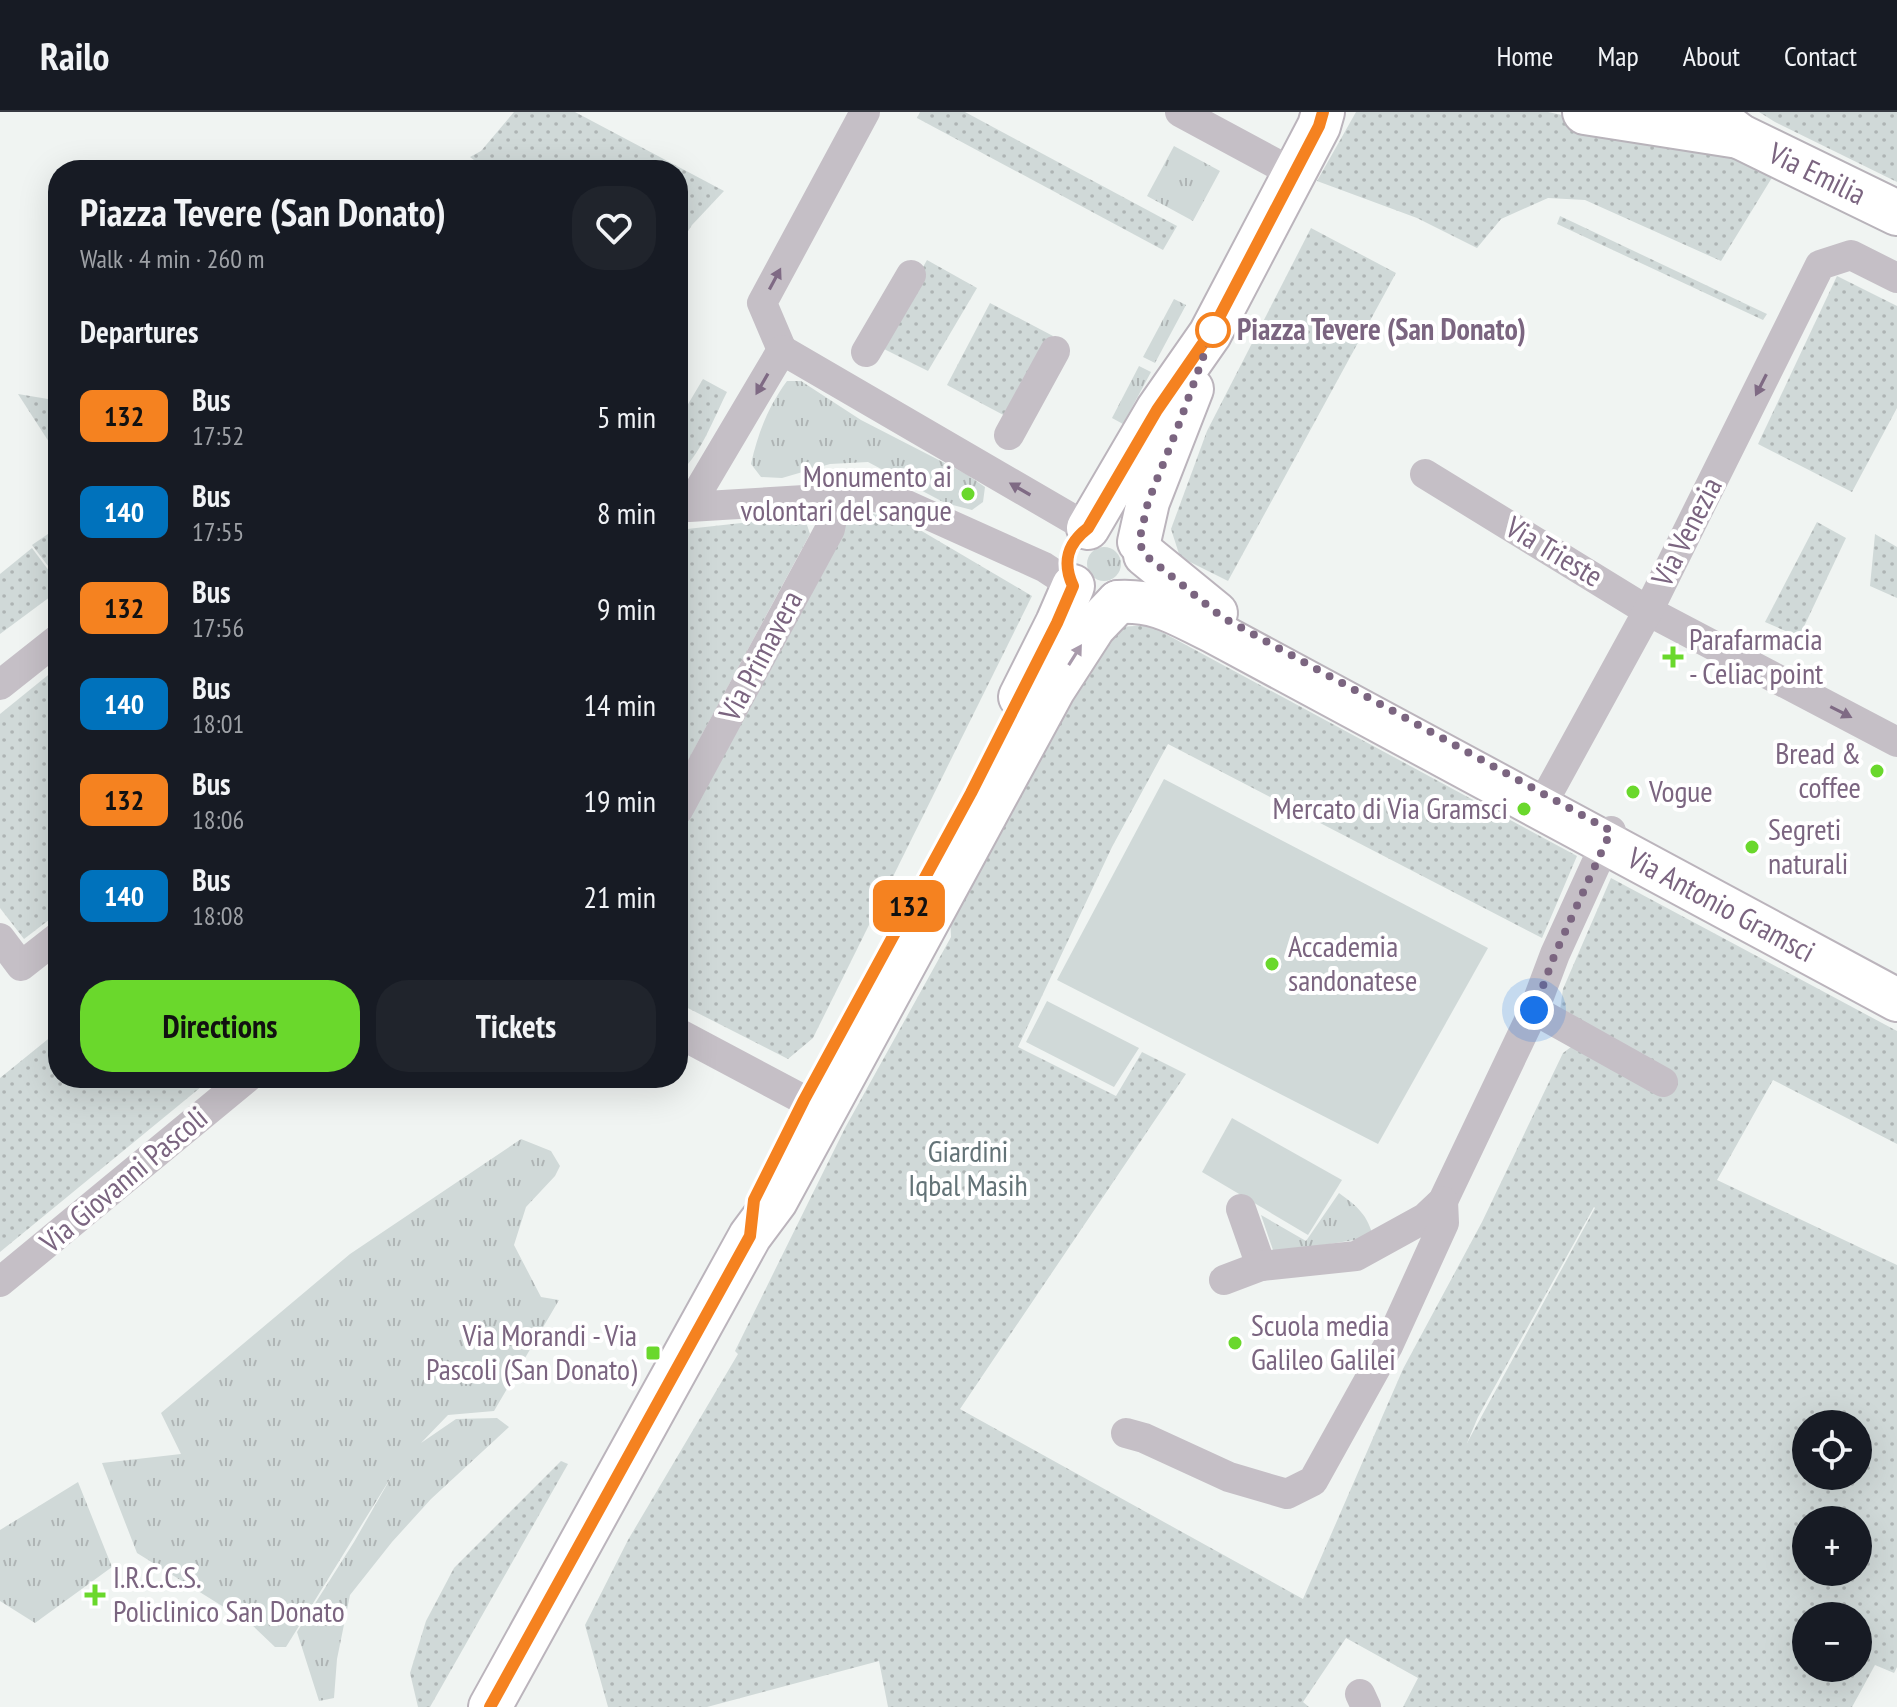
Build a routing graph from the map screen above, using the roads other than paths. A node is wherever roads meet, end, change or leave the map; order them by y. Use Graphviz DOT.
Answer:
graph roads {
  1 [pos="865,112"];
  2 [pos="1180,112"];
  3 [pos="1323,112"];
  4 [pos="1585,112"];
  5 [pos="1723,124"];
  6 [pos="1295,174"];
  7 [pos="1897,213"];
  8 [pos="911,275"];
  9 [pos="1897,278"];
  10 [pos="1210,334"];
  11 [pos="782,350"];
  12 [pos="1055,351"];
  13 [pos="866,352"];
  14 [pos="1009,435"];
  15 [pos="713,468"];
  16 [pos="1425,474"];
  17 [pos="836,498"];
  18 [pos="688,502"];
  19 [pos="744,504"];
  20 [pos="688,508"];
  21 [pos="1088,528"];
  22 [pos="1142,548"];
  23 [pos="1073,586"];
  24 [pos="1118,602"];
  25 [pos="1648,611"];
  26 [pos="48,647"];
  27 [pos="0,685"];
  28 [pos="1897,742"];
  29 [pos="688,792"];
  30 [pos="1543,802"];
  31 [pos="1609,837"];
  32 [pos="964,855"];
  33 [pos="0,938"];
  34 [pos="48,945"];
  35 [pos="1897,978"];
  36 [pos="1897,1000"];
  37 [pos="1534,1010"];
  38 [pos="688,1038"];
  39 [pos="1663,1082"];
  40 [pos="235,1088"];
  41 [pos="804,1100"];
  42 [pos="1443,1201"];
  43 [pos="1241,1209"];
  44 [pos="757,1226"];
  45 [pos="1261,1266"];
  46 [pos="1224,1280"];
  47 [pos="0,1282"];
  48 [pos="1126,1433"];
  49 [pos="490,1707"];
  11 -- 1 [label="street, one-way"];
  2 -- 6 [label="street"];
  3 -- 6 [label="street"];
  4 -- 5 [label="main road, Via Emilia"];
  5 -- 7 [label="main road, Via Emilia"];
  6 -- 10 [label="street"];
  8 -- 13 [label="street"];
  9 -- 25 [label="street, Via Venezia, one-way"];
  10 -- 21 [label="street"];
  10 -- 22 [label="street"];
  11 -- 15 [label="street, one-way"];
  21 -- 11 [label="street, one-way"];
  12 -- 14 [label="street"];
  15 -- 18 [label="street"];
  15 -- 19 [label="street"];
  16 -- 25 [label="street, Via Trieste"];
  17 -- 19 [label="street"];
  17 -- 23 [label="street"];
  17 -- 29 [label="street, Via Primavera"];
  19 -- 20 [label="street"];
  21 -- 22 [label="street"];
  21 -- 23 [label="street"];
  22 -- 24 [label="street"];
  22 -- 30 [label="street, Via Antonio Gramsci"];
  23 -- 24 [label="street"];
  23 -- 41 [label="street"];
  24 -- 30 [label="street, Via Antonio Gramsci"];
  32 -- 24 [label="street, one-way"];
  25 -- 28 [label="street, Via Trieste, one-way"];
  25 -- 30 [label="street, Via Venezia"];
  26 -- 27 [label="street"];
  30 -- 31 [label="street, Via Antonio Gramsci"];
  31 -- 35 [label="street, Via Antonio Gramsci"];
  31 -- 36 [label="street, Via Antonio Gramsci"];
  31 -- 37 [label="street"];
  32 -- 41 [label="street"];
  32 -- 44 [label="street"];
  33 -- 34 [label="street"];
  37 -- 39 [label="street"];
  37 -- 42 [label="street"];
  38 -- 41 [label="street"];
  40 -- 47 [label="street, Via Giovanni Pascoli"];
  41 -- 44 [label="street"];
  42 -- 45 [label="street"];
  42 -- 48 [label="street"];
  43 -- 45 [label="street"];
  44 -- 49 [label="street"];
  45 -- 46 [label="street"];
}
